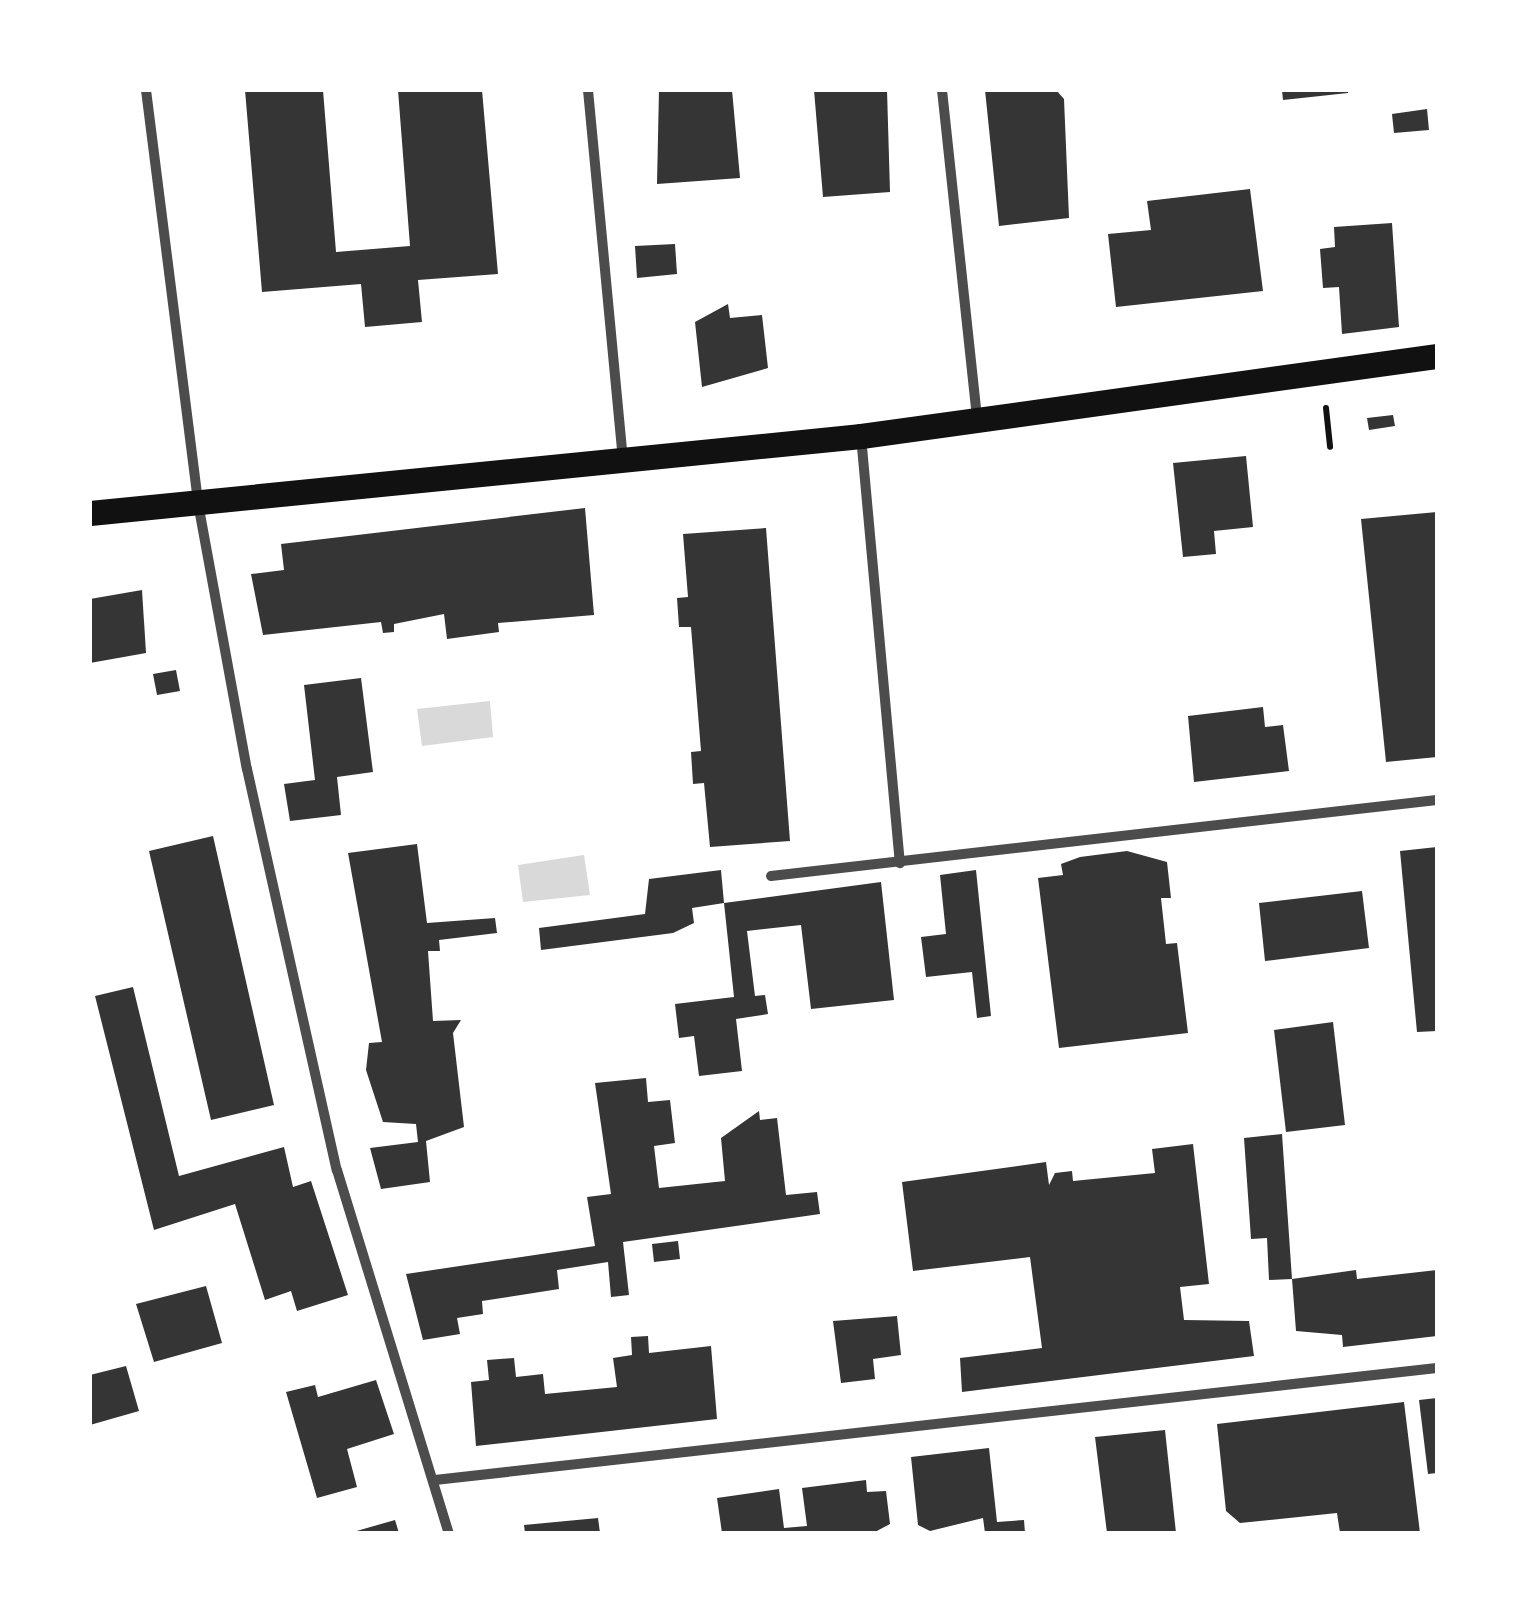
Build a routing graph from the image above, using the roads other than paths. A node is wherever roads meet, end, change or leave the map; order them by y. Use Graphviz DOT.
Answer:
graph roads {
  1 [pos="146,90"];
  2 [pos="588,90"];
  3 [pos="942,90"];
  4 [pos="1437,356"];
  5 [pos="978,421"];
  6 [pos="862,436"];
  7 [pos="623,461"];
  8 [pos="198,503"];
  9 [pos="90,513"];
  10 [pos="1437,800"];
  11 [pos="900,863"];
  12 [pos="771,876"];
  13 [pos="1437,1368"];
  14 [pos="435,1480"];
  15 [pos="449,1533"];
  1 -- 8 [label="street"];
  2 -- 7 [label="street"];
  3 -- 5 [label="street"];
  4 -- 5 [label="main road"];
  5 -- 6 [label="main road"];
  6 -- 7 [label="main road"];
  6 -- 11 [label="street"];
  7 -- 8 [label="main road"];
  8 -- 9 [label="main road"];
  8 -- 14 [label="street"];
  10 -- 11 [label="street"];
  11 -- 12 [label="street"];
  13 -- 14 [label="street"];
  14 -- 15 [label="street"];
}
